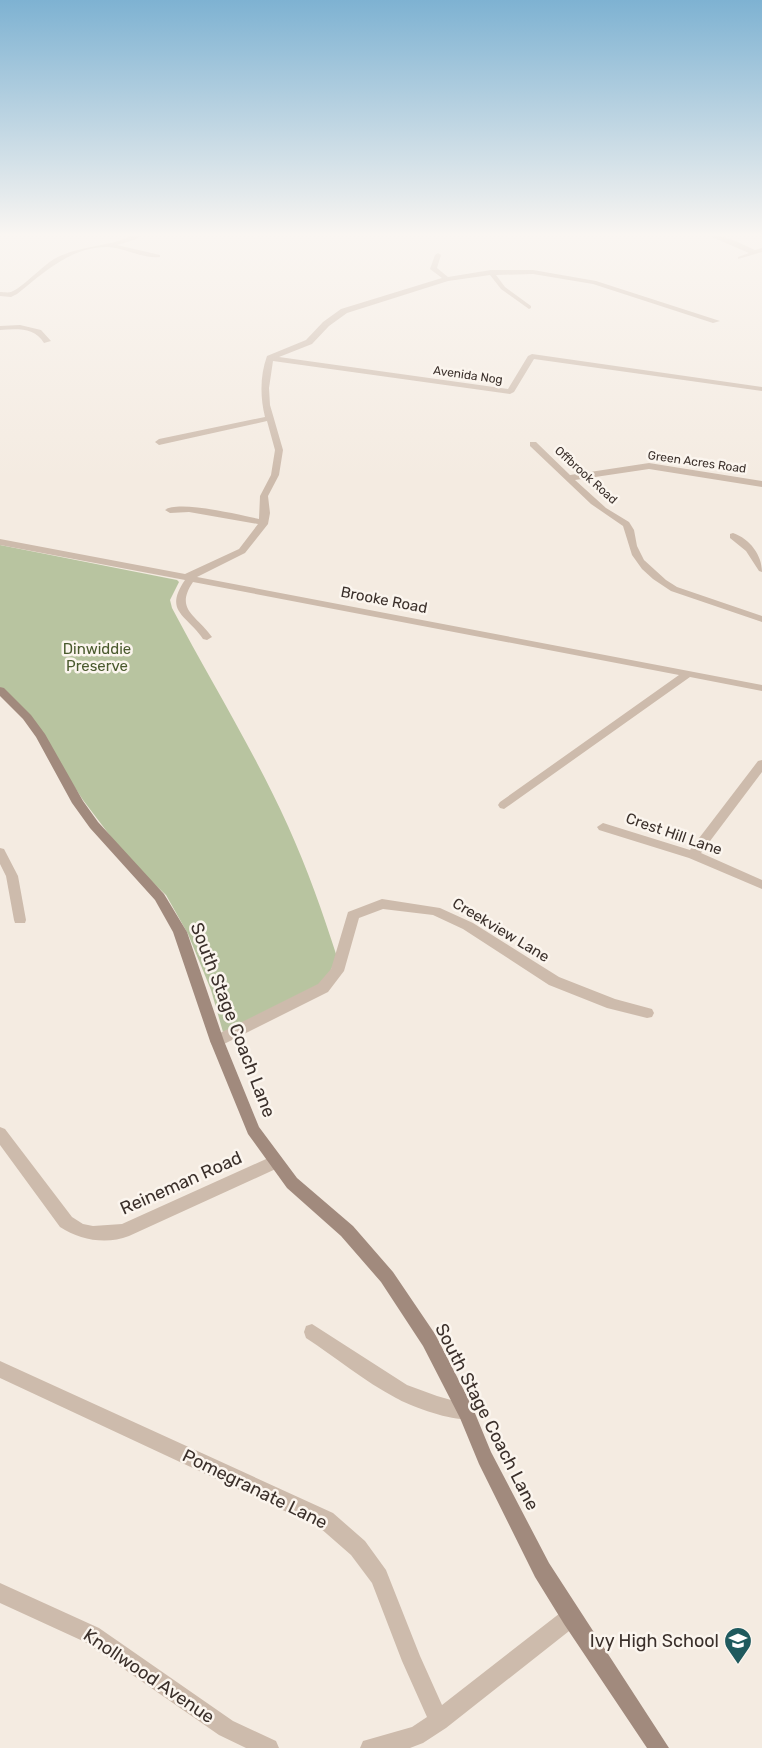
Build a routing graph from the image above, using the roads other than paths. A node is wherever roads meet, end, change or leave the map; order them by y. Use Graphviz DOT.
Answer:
graph roads {
  1 [pos="338,316"];
  2 [pos="699,316"];
  3 [pos="716,321"];
  4 [pos="0,328"];
  5 [pos="47,341"];
  6 [pos="270,358"];
  7 [pos="762,389"];
  8 [pos="270,418"];
  9 [pos="159,442"];
  10 [pos="534,444"];
  11 [pos="569,478"];
  12 [pos="762,484"];
  13 [pos="170,510"];
  14 [pos="263,522"];
  15 [pos="733,536"];
  16 [pos="0,542"];
  17 [pos="762,569"];
  18 [pos="189,577"];
  19 [pos="762,619"];
  20 [pos="208,637"];
  21 [pos="688,674"];
  22 [pos="762,688"];
  23 [pos="0,690"];
  24 [pos="762,764"];
  25 [pos="504,806"];
  26 [pos="603,827"];
  27 [pos="0,852"];
  28 [pos="693,855"];
  29 [pos="762,885"];
  30 [pos="20,920"];
  31 [pos="647,1013"];
  32 [pos="217,1042"];
  33 [pos="0,1133"];
  34 [pos="275,1162"];
  35 [pos="312,1332"];
  36 [pos="0,1369"];
  37 [pos="466,1412"];
  38 [pos="0,1593"];
  39 [pos="571,1617"];
  40 [pos="439,1721"];
  41 [pos="269,1748"];
  42 [pos="370,1748"];
  43 [pos="659,1748"];
  1 -- 6 [label="street"];
  2 -- 3 [label="street"];
  4 -- 5 [label="street"];
  6 -- 7 [label="street, Avenida Nog"];
  6 -- 8 [label="street"];
  8 -- 9 [label="street"];
  8 -- 14 [label="street"];
  10 -- 11 [label="street, Offbrook Road"];
  11 -- 12 [label="street, Green Acres Road"];
  11 -- 19 [label="street, Offbrook Road"];
  13 -- 14 [label="street"];
  14 -- 18 [label="street"];
  15 -- 17 [label="street"];
  16 -- 18 [label="street, Brooke Road"];
  18 -- 20 [label="street"];
  18 -- 21 [label="street, Brooke Road"];
  21 -- 22 [label="street, Brooke Road"];
  21 -- 25 [label="street"];
  23 -- 32 [label="main road, South Stage Coach Lane"];
  24 -- 28 [label="street"];
  26 -- 28 [label="street, Crest Hill Lane"];
  27 -- 30 [label="street"];
  28 -- 29 [label="street, Crest Hill Lane"];
  31 -- 32 [label="street, Creekview Lane"];
  32 -- 34 [label="main road, South Stage Coach Lane"];
  33 -- 34 [label="street, Reineman Road"];
  34 -- 37 [label="main road, South Stage Coach Lane"];
  35 -- 37 [label="street"];
  36 -- 40 [label="street, Pomegranate Lane"];
  37 -- 39 [label="main road, South Stage Coach Lane"];
  38 -- 41 [label="street, Knollwood Avenue"];
  39 -- 40 [label="street"];
  39 -- 43 [label="main road, South Stage Coach Lane"];
  40 -- 42 [label="street"];
}
